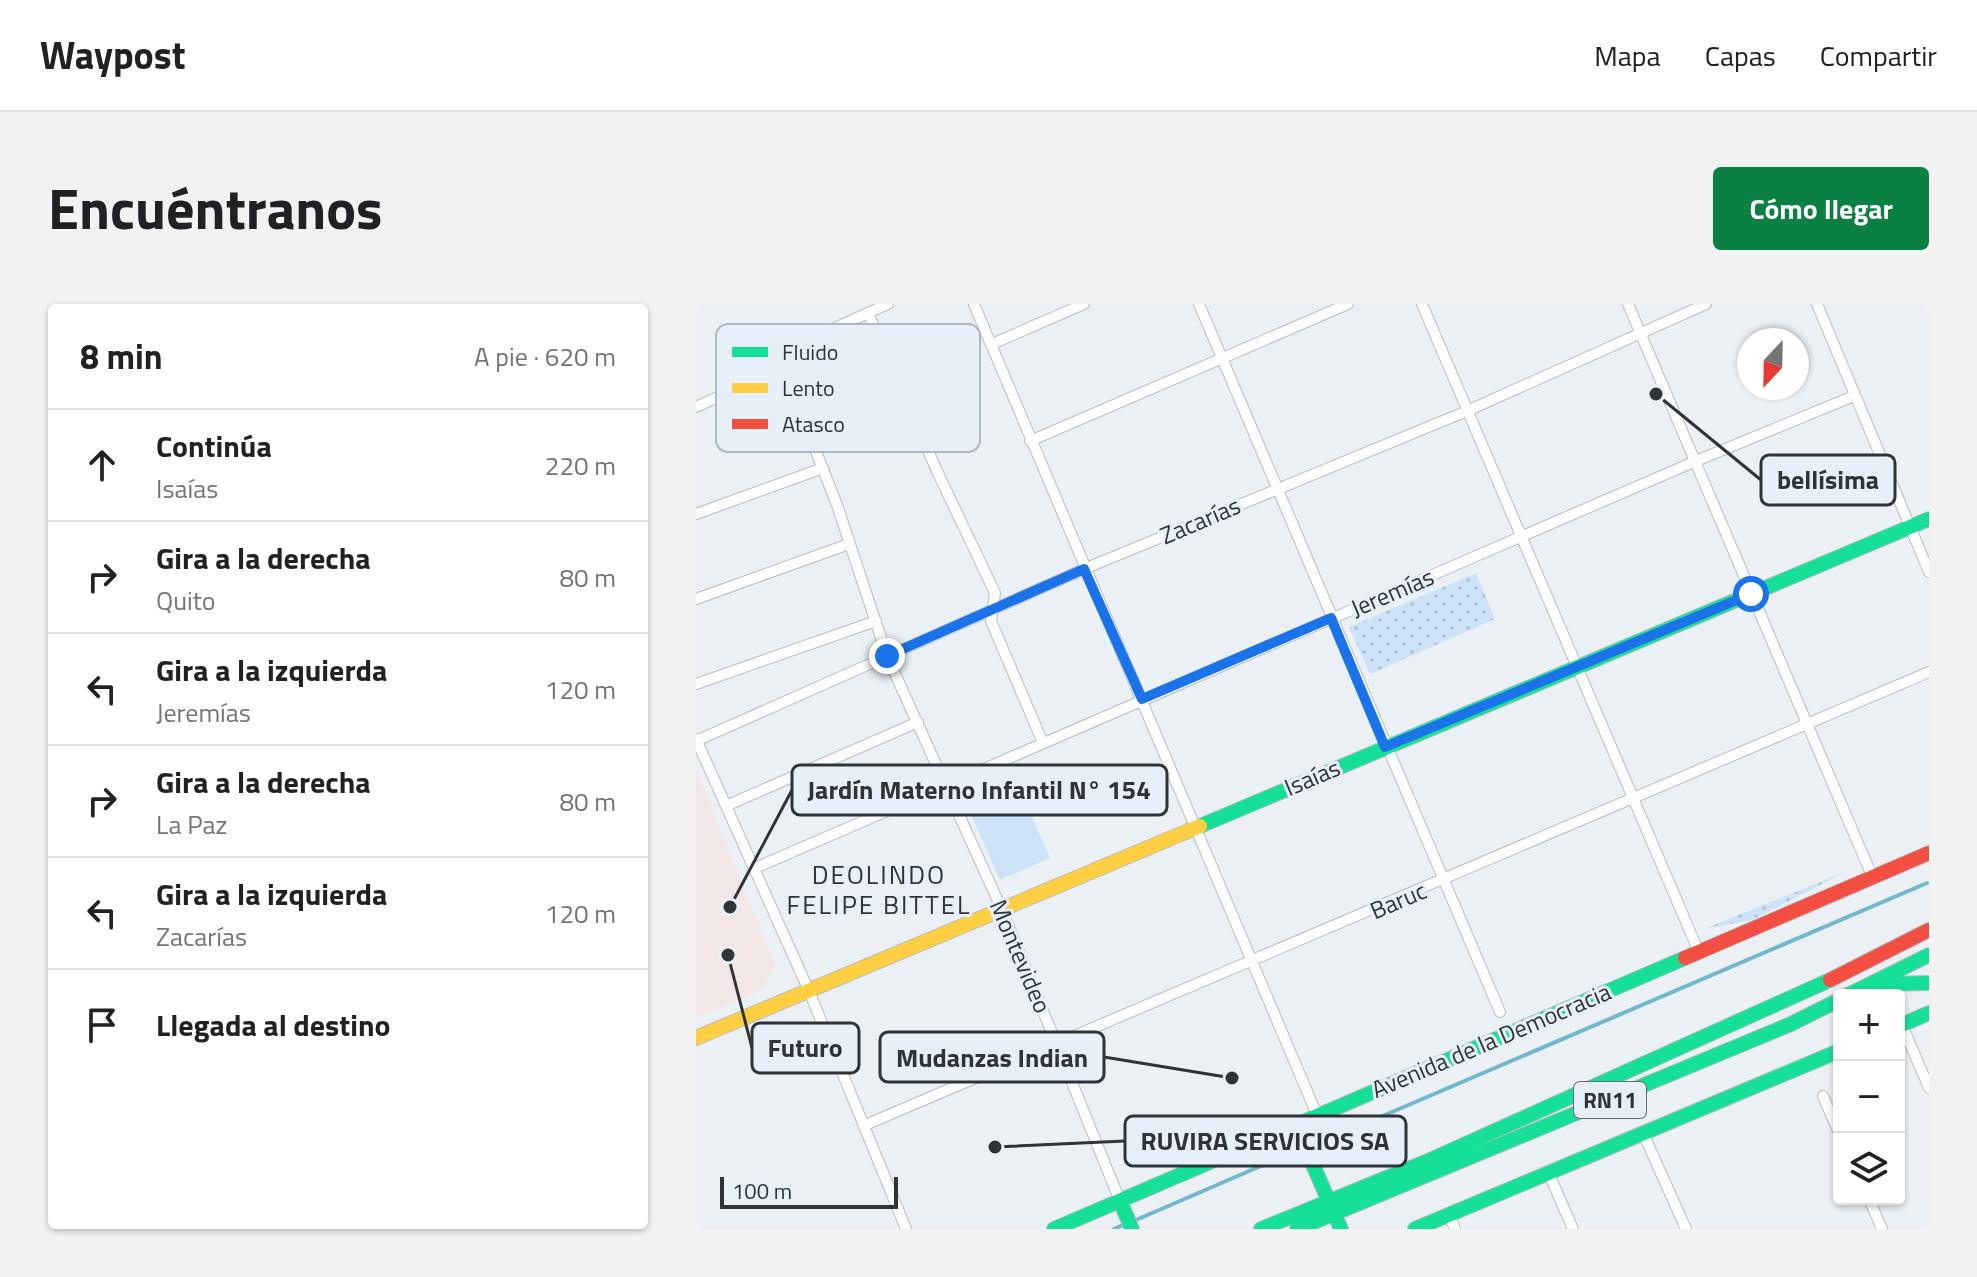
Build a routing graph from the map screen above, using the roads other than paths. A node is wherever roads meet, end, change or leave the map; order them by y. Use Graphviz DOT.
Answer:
graph roads {
  1 [pos="888,304"];
  2 [pos="974,304"];
  3 [pos="1084,304"];
  4 [pos="1199,304"];
  5 [pos="1348,304"];
  6 [pos="1422,304"];
  7 [pos="1628,304"];
  8 [pos="1706,304"];
  9 [pos="1817,304"];
  10 [pos="868,313"];
  11 [pos="843,324"];
  12 [pos="873,324"];
  13 [pos="1639,331"];
  14 [pos="992,344"];
  15 [pos="1222,358"];
  16 [pos="1854,396"];
  17 [pos="716,398"];
  18 [pos="696,407"];
  19 [pos="1467,411"];
  20 [pos="1030,441"];
  21 [pos="817,452"];
  22 [pos="929,452"];
  23 [pos="1696,461"];
  24 [pos="823,468"];
  25 [pos="1275,488"];
  26 [pos="696,514"];
  27 [pos="1929,519"];
  28 [pos="1910,527"];
  29 [pos="1522,538"];
  30 [pos="849,544"];
  31 [pos="1084,569"];
  32 [pos="1929,572"];
  33 [pos="1751,594"];
  34 [pos="696,599"];
  35 [pos="993,612"];
  36 [pos="1331,618"];
  37 [pos="876,621"];
  38 [pos="887,656"];
  39 [pos="1576,669"];
  40 [pos="1929,672"];
  41 [pos="696,684"];
  42 [pos="1142,699"];
  43 [pos="918,722"];
  44 [pos="1806,724"];
  45 [pos="697,740"];
  46 [pos="1043,743"];
  47 [pos="1385,747"];
  48 [pos="946,786"];
  49 [pos="1631,798"];
  50 [pos="728,805"];
  51 [pos="1196,827"];
  52 [pos="1929,853"];
  53 [pos="755,868"];
  54 [pos="1872,876"];
  55 [pos="1444,880"];
  56 [pos="1003,912"];
  57 [pos="1928,930"];
  58 [pos="1698,950"];
  59 [pos="1929,955"];
  60 [pos="1255,961"];
  61 [pos="1929,983"];
  62 [pos="1871,984"];
  63 [pos="1861,989"];
  64 [pos="809,991"];
  65 [pos="1833,1003"];
  66 [pos="1500,1012"];
  67 [pos="1929,1013"];
  68 [pos="1905,1024"];
  69 [pos="1905,1037"];
  70 [pos="696,1038"];
  71 [pos="1057,1043"];
  72 [pos="1833,1054"];
  73 [pos="1929,1088"];
  74 [pos="1823,1096"];
  75 [pos="1317,1115"];
  76 [pos="1833,1119"];
  77 [pos="865,1125"];
  78 [pos="1296,1126"];
  79 [pos="1643,1133"];
  80 [pos="1549,1174"];
  81 [pos="1120,1201"];
  82 [pos="1872,1205"];
  83 [pos="1331,1206"];
  84 [pos="1452,1222"];
  85 [pos="906,1229"];
  86 [pos="1054,1229"];
  87 [pos="1132,1229"];
  88 [pos="1261,1229"];
  89 [pos="1297,1229"];
  90 [pos="1341,1229"];
  91 [pos="1415,1229"];
  92 [pos="1573,1229"];
  93 [pos="1686,1229"];
  94 [pos="1882,1229"];
  1 -- 10 [label="street"];
  2 -- 14 [label="street"];
  3 -- 14 [label="street"];
  4 -- 15 [label="street"];
  5 -- 15 [label="street"];
  6 -- 19 [label="street"];
  7 -- 13 [label="street"];
  8 -- 13 [label="street, Zacarías"];
  9 -- 16 [label="street"];
  10 -- 11 [label="street, Montevideo"];
  10 -- 12 [label="street"];
  13 -- 19 [label="street, Zacarías"];
  13 -- 23 [label="street"];
  14 -- 20 [label="street"];
  15 -- 20 [label="street"];
  15 -- 25 [label="street"];
  16 -- 23 [label="street, Jeremías"];
  16 -- 28 [label="street"];
  17 -- 18 [label="street"];
  19 -- 25 [label="street, Zacarías"];
  19 -- 29 [label="street"];
  20 -- 31 [label="street"];
  21 -- 24 [label="street, Montevideo"];
  22 -- 35 [label="street"];
  23 -- 29 [label="street, Jeremías"];
  23 -- 33 [label="street"];
  24 -- 26 [label="street"];
  24 -- 30 [label="street, Montevideo"];
  25 -- 31 [label="street, Zacarías"];
  25 -- 36 [label="street"];
  27 -- 28 [label="main road, Isaías"];
  28 -- 32 [label="street"];
  28 -- 33 [label="main road, Isaías"];
  29 -- 36 [label="street, Jeremías"];
  29 -- 39 [label="street"];
  30 -- 34 [label="street"];
  30 -- 37 [label="street, Montevideo"];
  31 -- 35 [label="street, Zacarías"];
  31 -- 42 [label="street"];
  33 -- 39 [label="main road, Isaías"];
  33 -- 44 [label="street"];
  35 -- 38 [label="street, Zacarías"];
  35 -- 46 [label="street"];
  36 -- 42 [label="street, Jeremías"];
  36 -- 47 [label="street"];
  37 -- 38 [label="street, Montevideo"];
  37 -- 41 [label="street"];
  38 -- 43 [label="street, Montevideo"];
  38 -- 45 [label="street, Zacarías"];
  39 -- 47 [label="main road, Isaías"];
  39 -- 49 [label="street"];
  40 -- 44 [label="street, Baruc"];
  42 -- 46 [label="street, Jeremías"];
  42 -- 51 [label="street"];
  43 -- 48 [label="street, Montevideo"];
  43 -- 50 [label="street"];
  44 -- 49 [label="street, Baruc"];
  44 -- 54 [label="street"];
  45 -- 50 [label="street"];
  46 -- 48 [label="street, Jeremías"];
  47 -- 51 [label="main road, Isaías"];
  47 -- 55 [label="street"];
  48 -- 53 [label="street, Jeremías"];
  48 -- 56 [label="street, Montevideo"];
  49 -- 55 [label="street, Baruc"];
  49 -- 58 [label="street"];
  50 -- 53 [label="street"];
  51 -- 56 [label="main road, Isaías"];
  51 -- 60 [label="street"];
  52 -- 54 [label="main road, Avenida de la Democracia"];
  53 -- 64 [label="street"];
  54 -- 58 [label="main road, Avenida de la Democracia"];
  55 -- 60 [label="street, Baruc"];
  55 -- 66 [label="street"];
  56 -- 64 [label="main road, Isaías"];
  56 -- 71 [label="street, Montevideo"];
  57 -- 83 [label="main road"];
  58 -- 75 [label="main road, Avenida de la Democracia"];
  59 -- 62 [label="main road"];
  60 -- 71 [label="street, Baruc"];
  60 -- 75 [label="street"];
  61 -- 62 [label="main road"];
  62 -- 63 [label="main road"];
  64 -- 70 [label="main road, Isaías"];
  64 -- 77 [label="street"];
  65 -- 83 [label="main road, RN11"];
  67 -- 68 [label="main road"];
  69 -- 73 [label="street"];
  71 -- 77 [label="street, Baruc"];
  71 -- 81 [label="street, Montevideo"];
  72 -- 79 [label="main road"];
  74 -- 76 [label="street"];
  75 -- 78 [label="main road, Avenida de la Democracia"];
  77 -- 85 [label="street"];
  78 -- 81 [label="main road, Avenida de la Democracia"];
  78 -- 83 [label="main road"];
  79 -- 80 [label="main road"];
  79 -- 93 [label="street"];
  80 -- 84 [label="main road"];
  80 -- 92 [label="street"];
  81 -- 86 [label="main road, Avenida de la Democracia"];
  81 -- 87 [label="main road"];
  82 -- 94 [label="street"];
  83 -- 88 [label="main road"];
  83 -- 89 [label="main road, RN11"];
  83 -- 90 [label="main road"];
  84 -- 91 [label="main road"];
}
